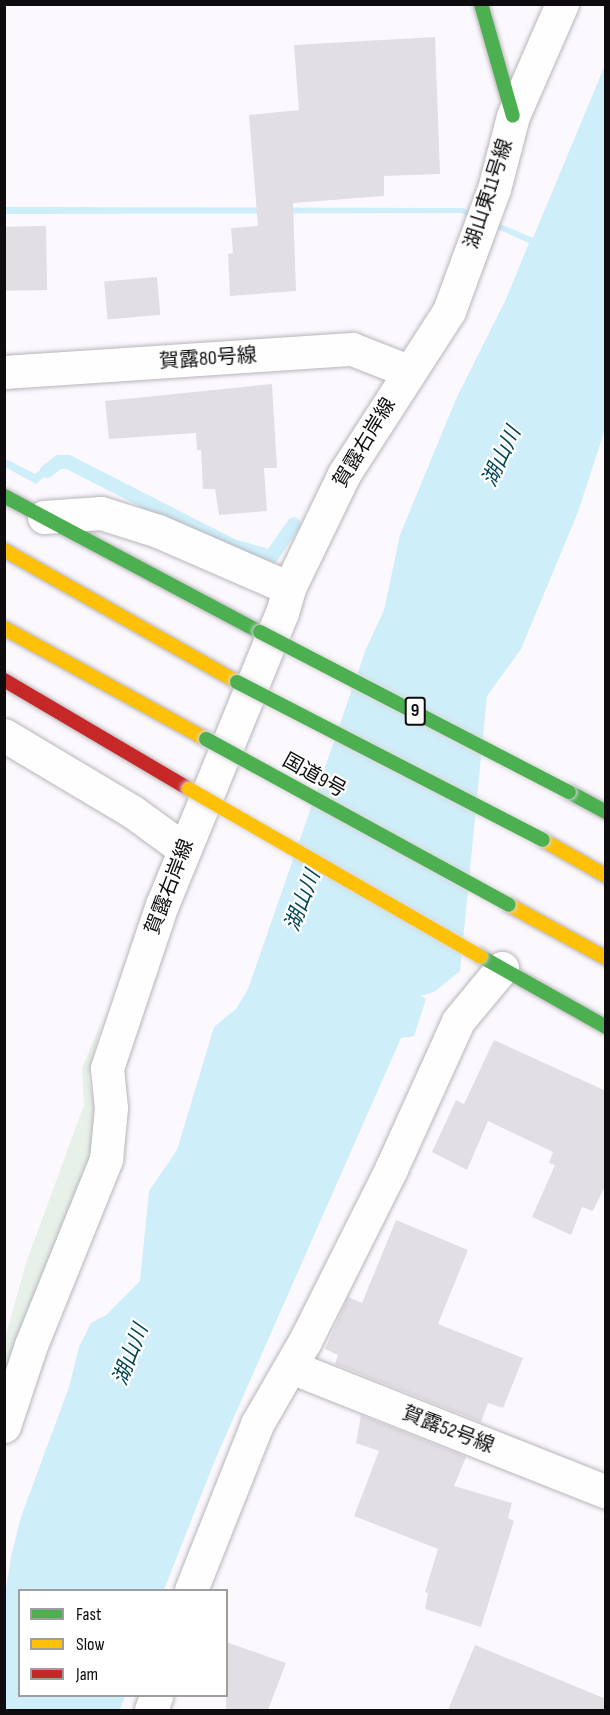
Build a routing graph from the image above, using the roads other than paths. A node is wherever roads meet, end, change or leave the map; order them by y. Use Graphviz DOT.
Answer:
graph roads {
  1 [pos="481,4"];
  2 [pos="562,4"];
  3 [pos="513,116"];
  4 [pos="408,371"];
  5 [pos="4,372"];
  6 [pos="4,496"];
  7 [pos="44,517"];
  8 [pos="4,550"];
  9 [pos="289,588"];
  10 [pos="4,628"];
  11 [pos="4,680"];
  12 [pos="4,735"];
  13 [pos="606,812"];
  14 [pos="184,849"];
  15 [pos="606,876"];
  16 [pos="606,958"];
  17 [pos="491,962"];
  18 [pos="606,1027"];
  19 [pos="291,1367"];
  20 [pos="4,1426"];
  21 [pos="606,1492"];
  22 [pos="191,1589"];
  1 -- 3 [label="main road, 湖山東11号線"];
  2 -- 3 [label="street"];
  3 -- 4 [label="street, 湖山東11号線"];
  4 -- 5 [label="street, 賀露80号線"];
  4 -- 9 [label="street, 賀露右岸線"];
  6 -- 7 [label="main road, 9"];
  7 -- 9 [label="street"];
  7 -- 13 [label="main road, 9, bridge"];
  8 -- 15 [label="main road, bridge"];
  9 -- 14 [label="street, 賀露右岸線"];
  10 -- 16 [label="main road, 国道9号, bridge"];
  11 -- 17 [label="main road, bridge"];
  12 -- 14 [label="street"];
  14 -- 20 [label="street, 賀露右岸線"];
  17 -- 18 [label="main road"];
  17 -- 19 [label="street"];
  19 -- 21 [label="street, 賀露52号線"];
  19 -- 22 [label="street"];
}
